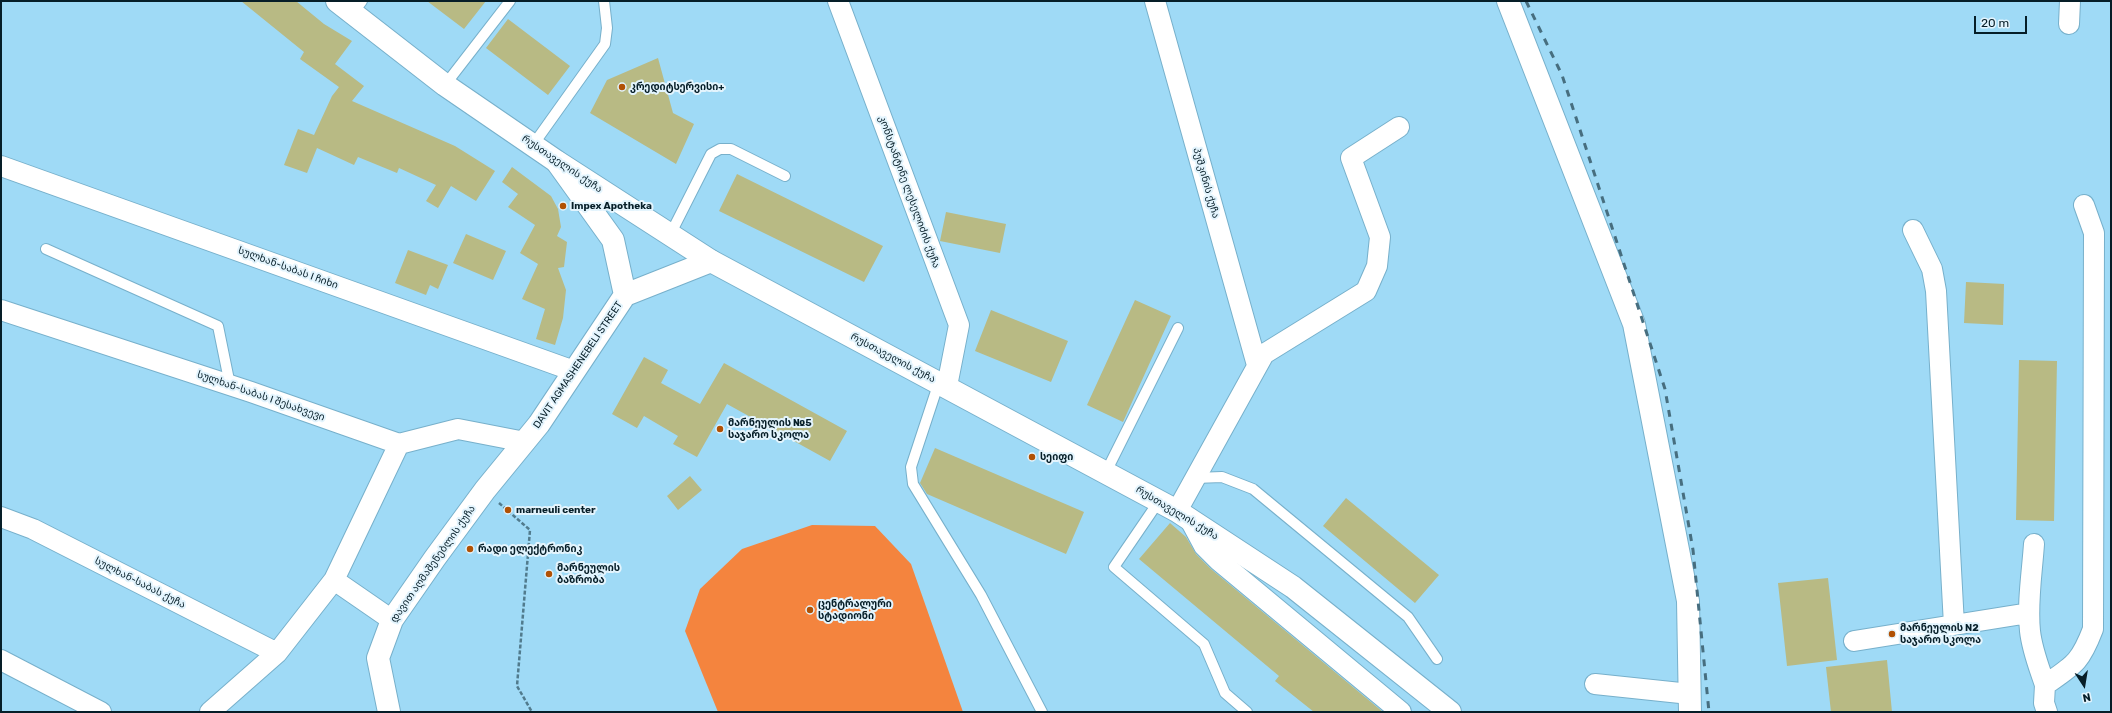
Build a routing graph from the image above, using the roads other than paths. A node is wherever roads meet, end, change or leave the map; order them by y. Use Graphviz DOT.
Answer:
graph roads {
  1 [pos="510,1"];
  2 [pos="604,1"];
  3 [pos="838,1"];
  4 [pos="1155,1"];
  5 [pos="1508,1"];
  6 [pos="2070,1"];
  7 [pos="350,5"];
  8 [pos="2069,24"];
  9 [pos="445,85"];
  10 [pos="1399,127"];
  11 [pos="533,145"];
  12 [pos="556,160"];
  13 [pos="1,166"];
  14 [pos="785,176"];
  15 [pos="2084,205"];
  16 [pos="1913,230"];
  17 [pos="670,235"];
  18 [pos="46,248"];
  19 [pos="711,261"];
  20 [pos="625,295"];
  21 [pos="1,310"];
  22 [pos="1178,328"];
  23 [pos="1257,365"];
  24 [pos="574,371"];
  25 [pos="943,384"];
  26 [pos="230,385"];
  27 [pos="525,442"];
  28 [pos="399,444"];
  29 [pos="503,470"];
  30 [pos="1106,472"];
  31 [pos="1195,478"];
  32 [pos="1175,510"];
  33 [pos="1,517"];
  34 [pos="2034,544"];
  35 [pos="334,580"];
  36 [pos="2029,613"];
  37 [pos="392,620"];
  38 [pos="1954,625"];
  39 [pos="1854,641"];
  40 [pos="277,653"];
  41 [pos="1436,659"];
  42 [pos="1,660"];
  43 [pos="1595,684"];
  44 [pos="2045,685"];
  45 [pos="1690,703"];
  46 [pos="101,712"];
  47 [pos="210,712"];
  48 [pos="389,712"];
  49 [pos="1042,712"];
  50 [pos="1247,712"];
  51 [pos="1401,712"];
  52 [pos="1450,712"];
  53 [pos="2047,712"];
  1 -- 9 [label="lane"];
  2 -- 11 [label="lane"];
  3 -- 25 [label="street, კონსტანტინე ლესელიძის ქუჩა"];
  4 -- 23 [label="street, პუშკინის ქუჩა"];
  5 -- 45 [label="street"];
  6 -- 8 [label="street"];
  7 -- 9 [label="street, რუსთაველის ქუჩა"];
  9 -- 11 [label="street, რუსთაველის ქუჩა"];
  10 -- 23 [label="street"];
  11 -- 12 [label="street, რუსთაველის ქუჩა"];
  12 -- 17 [label="street, რუსთაველის ქუჩა"];
  12 -- 20 [label="street"];
  13 -- 24 [label="street, სულხან-საბას I ჩიხი"];
  14 -- 17 [label="lane"];
  15 -- 44 [label="street"];
  16 -- 38 [label="street"];
  17 -- 19 [label="street, რუსთაველის ქუჩა"];
  18 -- 26 [label="lane"];
  19 -- 20 [label="street, DAVIT AGMASHENEBELI STREET"];
  19 -- 25 [label="street, რუსთაველის ქუჩა"];
  20 -- 24 [label="street, DAVIT AGMASHENEBELI STREET"];
  21 -- 26 [label="street, სულხან-საბას I შესახვევი"];
  22 -- 30 [label="lane"];
  23 -- 31 [label="street"];
  24 -- 27 [label="street, DAVIT AGMASHENEBELI STREET"];
  25 -- 30 [label="street, რუსთაველის ქუჩა"];
  25 -- 49 [label="lane"];
  26 -- 28 [label="street, სულხან-საბას I შესახვევი"];
  27 -- 28 [label="street"];
  27 -- 29 [label="street, DAVIT AGMASHENEBELI STREET"];
  28 -- 35 [label="street"];
  29 -- 37 [label="street, დავით აღმაშენებლის ქუჩა"];
  30 -- 32 [label="street, რუსთაველის ქუჩა"];
  31 -- 32 [label="street"];
  31 -- 41 [label="lane"];
  32 -- 50 [label="lane"];
  32 -- 51 [label="street"];
  32 -- 52 [label="street, რუსთაველის ქუჩა"];
  33 -- 40 [label="street, სულხან-საბას ქუჩა"];
  34 -- 36 [label="street"];
  35 -- 37 [label="street"];
  35 -- 40 [label="street"];
  36 -- 38 [label="street"];
  36 -- 44 [label="street"];
  37 -- 48 [label="street, დავით აღმაშენებლის ქუჩა"];
  38 -- 39 [label="street"];
  40 -- 47 [label="street"];
  42 -- 46 [label="street"];
  43 -- 45 [label="street"];
  44 -- 53 [label="street"];
}
